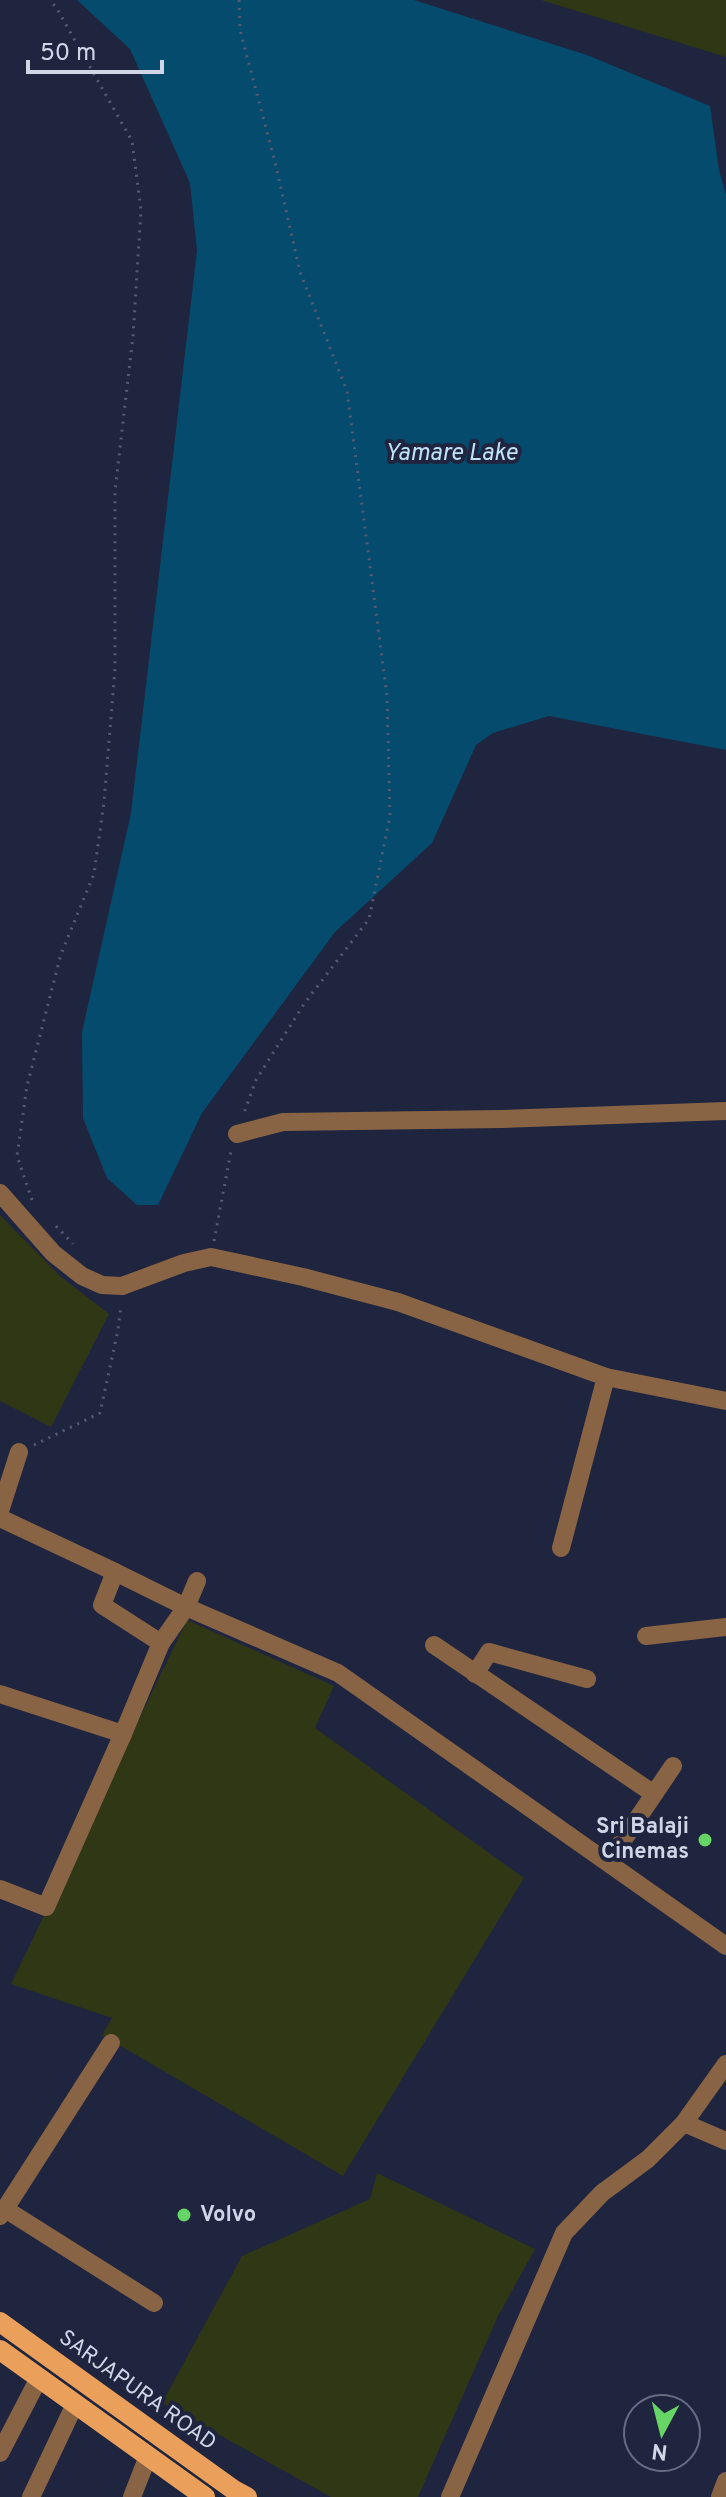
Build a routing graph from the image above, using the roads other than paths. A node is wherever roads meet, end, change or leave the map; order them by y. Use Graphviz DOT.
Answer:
graph roads {
  1 [pos="726,1111"];
  2 [pos="237,1134"];
  3 [pos="0,1193"];
  4 [pos="606,1377"];
  5 [pos="726,1401"];
  6 [pos="19,1452"];
  7 [pos="0,1511"];
  8 [pos="0,1518"];
  9 [pos="561,1548"];
  10 [pos="115,1572"];
  11 [pos="197,1581"];
  12 [pos="186,1607"];
  13 [pos="726,1627"];
  14 [pos="646,1636"];
  15 [pos="161,1643"];
  16 [pos="434,1645"];
  17 [pos="475,1674"];
  18 [pos="587,1679"];
  19 [pos="0,1694"];
  20 [pos="123,1734"];
  21 [pos="673,1766"];
  22 [pos="654,1794"];
  23 [pos="609,1861"];
  24 [pos="0,1889"];
  25 [pos="726,1946"];
  26 [pos="111,2043"];
  27 [pos="726,2064"];
  28 [pos="684,2123"];
  29 [pos="726,2141"];
  30 [pos="2,2212"];
  31 [pos="154,2303"];
  32 [pos="0,2322"];
  33 [pos="1,2352"];
  34 [pos="39,2378"];
  35 [pos="75,2404"];
  36 [pos="0,2453"];
  37 [pos="148,2456"];
  38 [pos="726,2481"];
  39 [pos="31,2497"];
  40 [pos="132,2497"];
  41 [pos="205,2497"];
  42 [pos="247,2497"];
  43 [pos="450,2497"];
  44 [pos="720,2497"];
  1 -- 2 [label="street"];
  3 -- 4 [label="street"];
  4 -- 5 [label="street"];
  4 -- 9 [label="street"];
  6 -- 7 [label="street"];
  8 -- 10 [label="street"];
  10 -- 12 [label="street"];
  10 -- 15 [label="street"];
  11 -- 12 [label="street"];
  12 -- 15 [label="street"];
  12 -- 23 [label="street"];
  13 -- 14 [label="street"];
  15 -- 20 [label="street"];
  16 -- 17 [label="street"];
  17 -- 18 [label="street"];
  17 -- 22 [label="street"];
  19 -- 20 [label="street"];
  20 -- 24 [label="street"];
  21 -- 22 [label="street"];
  22 -- 23 [label="street"];
  23 -- 25 [label="street"];
  26 -- 30 [label="street"];
  27 -- 28 [label="street"];
  28 -- 29 [label="street"];
  28 -- 43 [label="street"];
  30 -- 31 [label="street"];
  32 -- 42 [label="main road, SARJAPURA ROAD"];
  33 -- 34 [label="main road, SARJAPURA ROAD"];
  34 -- 35 [label="main road, SARJAPURA ROAD"];
  34 -- 36 [label="street"];
  35 -- 37 [label="main road, SARJAPURA ROAD"];
  35 -- 39 [label="street"];
  37 -- 40 [label="street"];
  37 -- 41 [label="main road, SARJAPURA ROAD"];
  38 -- 44 [label="street"];
}
